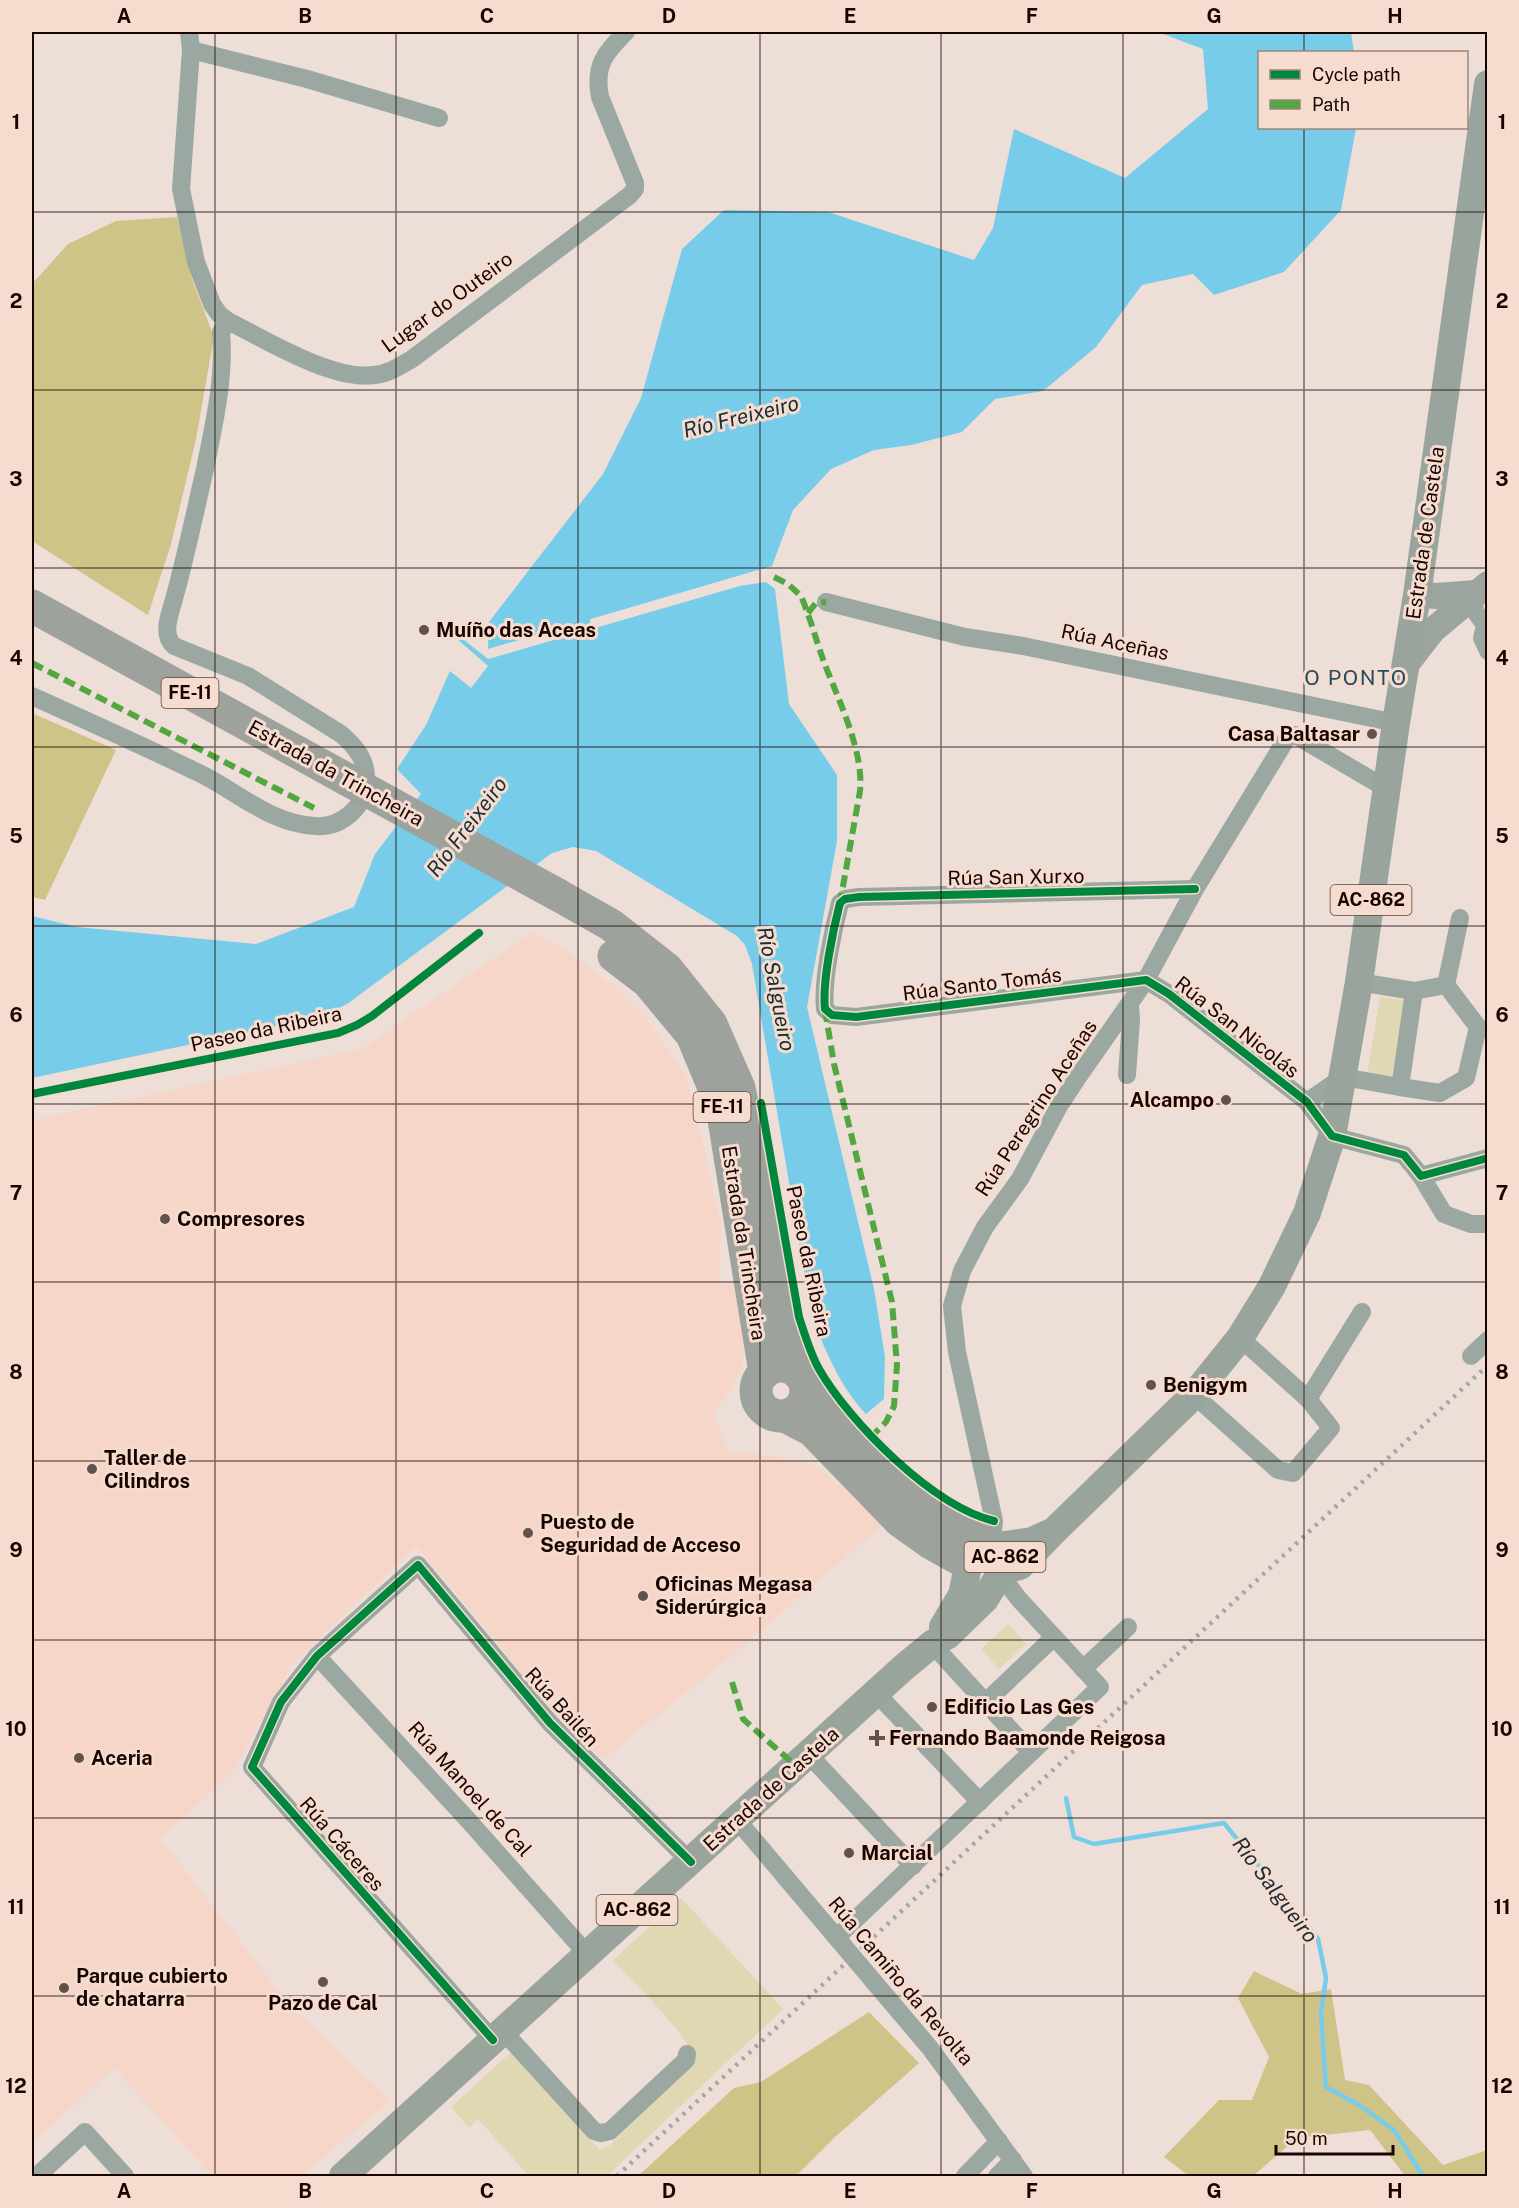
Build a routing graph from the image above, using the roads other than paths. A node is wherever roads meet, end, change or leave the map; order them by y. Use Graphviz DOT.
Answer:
graph roads {
  1 [pos="189,32"];
  2 [pos="626,32"];
  3 [pos="191,50"];
  4 [pos="1488,84"];
  5 [pos="439,118"];
  6 [pos="228,321"];
  7 [pos="1482,589"];
  8 [pos="1417,594"];
  9 [pos="826,602"];
  10 [pos="1451,604"];
  11 [pos="32,606"];
  12 [pos="1486,626"];
  13 [pos="32,632"];
  14 [pos="1488,651"];
  15 [pos="1405,666"];
  16 [pos="32,696"];
  17 [pos="1396,723"];
  18 [pos="1387,789"];
  19 [pos="344,790"];
  20 [pos="1195,890"];
  21 [pos="1460,918"];
  22 [pos="1146,980"];
  23 [pos="1359,982"];
  24 [pos="1446,985"];
  25 [pos="1414,991"];
  26 [pos="1130,1005"];
  27 [pos="825,1009"];
  28 [pos="1127,1075"];
  29 [pos="1343,1077"];
  30 [pos="1400,1087"];
  31 [pos="1307,1102"];
  32 [pos="1332,1136"];
  33 [pos="1488,1158"];
  34 [pos="1421,1176"];
  35 [pos="1488,1224"];
  36 [pos="1362,1312"];
  37 [pos="1240,1338"];
  38 [pos="1488,1340"];
  39 [pos="1471,1356"];
  40 [pos="788,1373"];
  41 [pos="1194,1395"];
  42 [pos="1308,1399"];
  43 [pos="785,1416"];
  44 [pos="989,1561"];
  45 [pos="1128,1628"];
  46 [pos="1054,1637"];
  47 [pos="940,1639"];
  48 [pos="317,1656"];
  49 [pos="1083,1669"];
  50 [pos="876,1694"];
  51 [pos="992,1696"];
  52 [pos="1035,1748"];
  53 [pos="809,1755"];
  54 [pos="980,1802"];
  55 [pos="737,1821"];
  56 [pos="692,1862"];
  57 [pos="913,1866"];
  58 [pos="837,1937"];
  59 [pos="587,1954"];
  60 [pos="498,2035"];
  61 [pos="687,2054"];
  62 [pos="999,2141"];
  63 [pos="1013,2160"];
  64 [pos="37,2176"];
  65 [pos="125,2176"];
  66 [pos="343,2176"];
  67 [pos="965,2176"];
  68 [pos="997,2176"];
  69 [pos="1024,2176"];
  1 -- 3 [label="street"];
  2 -- 6 [label="street, Lugar do Outeiro"];
  3 -- 5 [label="street"];
  3 -- 6 [label="street"];
  4 -- 8 [label="main road, Estrada de Castela / AC-862"];
  6 -- 16 [label="street"];
  7 -- 10 [label="main road"];
  7 -- 12 [label="street"];
  8 -- 10 [label="main road"];
  8 -- 15 [label="main road, Estrada de Castela / AC-862"];
  9 -- 17 [label="street, Rúa Aceñas"];
  10 -- 12 [label="street"];
  10 -- 15 [label="main road"];
  11 -- 19 [label="highway, Estrada da Trincheira / FE-11"];
  12 -- 14 [label="street"];
  13 -- 19 [label="highway, Estrada da Trincheira / FE-11"];
  15 -- 17 [label="main road, Estrada de Castela / AC-862"];
  17 -- 18 [label="main road, Estrada de Castela / AC-862"];
  18 -- 20 [label="street, Rúa Peregrino Aceñas"];
  18 -- 23 [label="main road, Estrada de Castela / AC-862"];
  19 -- 40 [label="highway, Estrada da Trincheira / FE-11"];
  20 -- 22 [label="street, Rúa Peregrino Aceñas"];
  20 -- 27 [label="street, Rúa San Xurxo"];
  21 -- 24 [label="street"];
  22 -- 26 [label="street, Rúa Peregrino Aceñas"];
  22 -- 27 [label="street, Rúa Santo Tomás"];
  22 -- 31 [label="street, Rúa San Nicolás"];
  23 -- 25 [label="street"];
  23 -- 29 [label="main road, Estrada de Castela / AC-862"];
  24 -- 25 [label="street"];
  24 -- 30 [label="street"];
  25 -- 30 [label="street"];
  26 -- 28 [label="street"];
  26 -- 44 [label="street, Rúa Peregrino Aceñas"];
  29 -- 30 [label="street"];
  29 -- 31 [label="street"];
  29 -- 32 [label="main road, Estrada de Castela / AC-862"];
  31 -- 32 [label="street, Rúa San Nicolás"];
  32 -- 34 [label="street"];
  32 -- 37 [label="main road, Estrada de Castela / AC-862"];
  33 -- 34 [label="street"];
  34 -- 35 [label="street"];
  36 -- 42 [label="street"];
  37 -- 41 [label="main road, Estrada de Castela / AC-862"];
  37 -- 42 [label="street"];
  38 -- 39 [label="street"];
  40 -- 43 [label="highway, Estrada da Trincheira / FE-11"];
  40 -- 43 [label="highway, Estrada da Trincheira / FE-11"];
  40 -- 44 [label="highway, Estrada da Trincheira / FE-11"];
  41 -- 42 [label="street"];
  41 -- 44 [label="main road, Estrada de Castela / AC-862"];
  43 -- 44 [label="highway, Estrada da Trincheira / FE-11"];
  44 -- 46 [label="street"];
  44 -- 47 [label="main road, AC-862"];
  45 -- 49 [label="street"];
  46 -- 49 [label="street"];
  46 -- 51 [label="street"];
  47 -- 50 [label="main road, Estrada de Castela / AC-862"];
  47 -- 51 [label="street"];
  47 -- 52 [label="street"];
  48 -- 56 [label="street, Rúa Bailén"];
  48 -- 59 [label="street, Rúa Manoel de Cal"];
  48 -- 60 [label="street, Rúa Cáceres"];
  49 -- 52 [label="street"];
  50 -- 53 [label="main road, Estrada de Castela / AC-862"];
  50 -- 54 [label="street"];
  51 -- 52 [label="street"];
  52 -- 54 [label="street"];
  53 -- 55 [label="main road, Estrada de Castela / AC-862"];
  53 -- 57 [label="street"];
  54 -- 57 [label="street"];
  55 -- 56 [label="main road, Estrada de Castela / AC-862"];
  55 -- 58 [label="street, Rúa Camiño da Revolta"];
  56 -- 59 [label="main road, Estrada de Castela / AC-862"];
  57 -- 58 [label="street"];
  58 -- 62 [label="street, Rúa Camiño da Revolta"];
  59 -- 60 [label="main road, Estrada de Castela / AC-862"];
  60 -- 61 [label="street"];
  60 -- 66 [label="main road, Estrada de Castela / AC-862"];
  62 -- 63 [label="street, Rúa Camiño da Revolta"];
  62 -- 67 [label="street"];
  63 -- 68 [label="street"];
  63 -- 69 [label="street, Rúa Camiño da Revolta"];
  64 -- 65 [label="street"];
}
